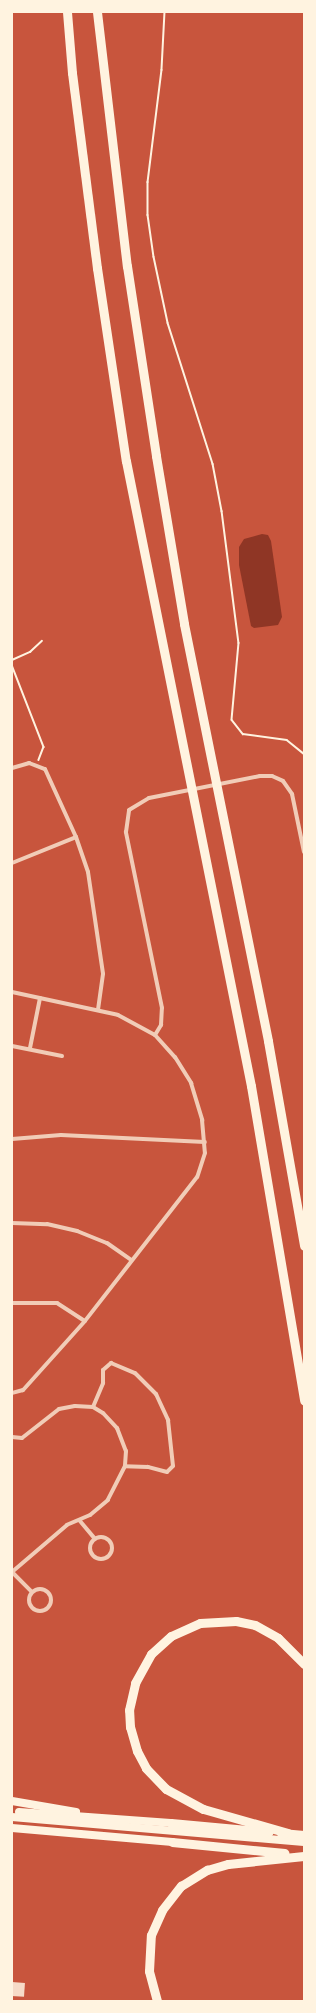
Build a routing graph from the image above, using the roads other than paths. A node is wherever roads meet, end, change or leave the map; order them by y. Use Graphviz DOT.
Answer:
graph roads {
  1 [pos="67,12"];
  2 [pos="97,12"];
  3 [pos="12,768"];
  4 [pos="76,836"];
  5 [pos="304,852"];
  6 [pos="12,863"];
  7 [pos="12,992"];
  8 [pos="40,998"];
  9 [pos="98,1009"];
  10 [pos="155,1035"];
  11 [pos="12,1046"];
  12 [pos="30,1048"];
  13 [pos="62,1056"];
  14 [pos="12,1139"];
  15 [pos="205,1142"];
  16 [pos="298,1209"];
  17 [pos="12,1223"];
  18 [pos="304,1228"];
  19 [pos="304,1246"];
  20 [pos="131,1260"];
  21 [pos="12,1303"];
  22 [pos="85,1321"];
  23 [pos="12,1393"];
  24 [pos="304,1401"];
  25 [pos="93,1407"];
  26 [pos="12,1437"];
  27 [pos="126,1466"];
  28 [pos="80,1521"];
  29 [pos="95,1539"];
  30 [pos="12,1572"];
  31 [pos="32,1592"];
  32 [pos="304,1664"];
  33 [pos="12,1801"];
  34 [pos="12,1812"];
  35 [pos="96,1816"];
  36 [pos="12,1817"];
  37 [pos="171,1823"];
  38 [pos="12,1828"];
  39 [pos="288,1833"];
  40 [pos="304,1835"];
  41 [pos="172,1842"];
  42 [pos="304,1842"];
  43 [pos="304,1856"];
  44 [pos="157,2001"];
  1 -- 24 [label="highway"];
  2 -- 16 [label="highway"];
  3 -- 4 [label="street"];
  4 -- 6 [label="street"];
  4 -- 9 [label="street"];
  5 -- 10 [label="street"];
  7 -- 8 [label="street"];
  8 -- 9 [label="street"];
  8 -- 12 [label="street"];
  9 -- 10 [label="street"];
  10 -- 15 [label="street"];
  11 -- 12 [label="street"];
  12 -- 13 [label="street"];
  14 -- 15 [label="street"];
  15 -- 20 [label="street"];
  16 -- 18 [label="highway"];
  16 -- 19 [label="highway"];
  17 -- 20 [label="street"];
  20 -- 22 [label="street"];
  21 -- 22 [label="street"];
  22 -- 23 [label="street"];
  25 -- 26 [label="street"];
  25 -- 27 [label="street"];
  25 -- 27 [label="street"];
  27 -- 28 [label="street"];
  28 -- 29 [label="street"];
  28 -- 30 [label="street"];
  29 -- 29 [label="street"];
  30 -- 31 [label="street"];
  31 -- 31 [label="street"];
  32 -- 39 [label="highway"];
  33 -- 35 [label="main road"];
  34 -- 35 [label="main road"];
  35 -- 37 [label="main road"];
  36 -- 42 [label="main road"];
  37 -- 39 [label="highway"];
  38 -- 41 [label="main road"];
  39 -- 40 [label="highway"];
  41 -- 43 [label="highway"];
  43 -- 44 [label="highway"];
}
